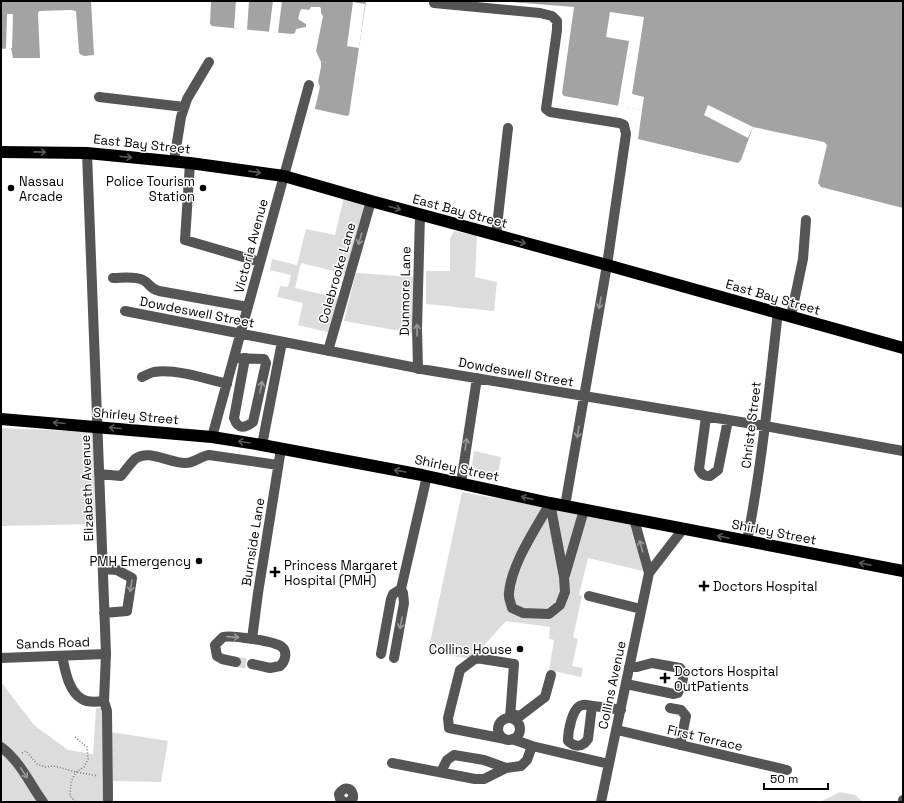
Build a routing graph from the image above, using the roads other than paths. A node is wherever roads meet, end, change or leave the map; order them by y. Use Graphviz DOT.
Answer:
graph roads {
  1 [pos="434,3"];
  2 [pos="209,62"];
  3 [pos="309,85"];
  4 [pos="99,97"];
  5 [pos="184,107"];
  6 [pos="508,128"];
  7 [pos="1,152"];
  8 [pos="88,153"];
  9 [pos="174,161"];
  10 [pos="190,163"];
  11 [pos="284,176"];
  12 [pos="371,202"];
  13 [pos="420,215"];
  14 [pos="806,220"];
  15 [pos="496,236"];
  16 [pos="260,262"];
  17 [pos="607,265"];
  18 [pos="113,278"];
  19 [pos="248,307"];
  20 [pos="125,311"];
  21 [pos="778,312"];
  22 [pos="791,316"];
  23 [pos="240,334"];
  24 [pos="282,342"];
  25 [pos="903,348"];
  26 [pos="328,351"];
  27 [pos="234,358"];
  28 [pos="245,358"];
  29 [pos="418,368"];
  30 [pos="142,377"];
  31 [pos="477,378"];
  32 [pos="227,384"];
  33 [pos="584,397"];
  34 [pos="222,400"];
  35 [pos="236,404"];
  36 [pos="706,417"];
  37 [pos="1,419"];
  38 [pos="728,420"];
  39 [pos="765,426"];
  40 [pos="97,427"];
  41 [pos="212,437"];
  42 [pos="262,445"];
  43 [pos="281,449"];
  44 [pos="903,451"];
  45 [pos="278,465"];
  46 [pos="99,474"];
  47 [pos="427,476"];
  48 [pos="461,483"];
  49 [pos="550,503"];
  50 [pos="565,506"];
  51 [pos="584,510"];
  52 [pos="634,519"];
  53 [pos="683,529"];
  54 [pos="747,541"];
  55 [pos="103,569"];
  56 [pos="903,571"];
  57 [pos="649,573"];
  58 [pos="564,577"];
  59 [pos="401,589"];
  60 [pos="589,596"];
  61 [pos="642,609"];
  62 [pos="104,613"];
  63 [pos="252,639"];
  64 [pos="106,654"];
  65 [pos="381,654"];
  66 [pos="62,656"];
  67 [pos="1,658"];
  68 [pos="394,658"];
  69 [pos="236,662"];
  70 [pos="252,664"];
  71 [pos="629,668"];
  72 [pos="551,675"];
  73 [pos="626,684"];
  74 [pos="105,706"];
  75 [pos="592,706"];
  76 [pos="670,708"];
  77 [pos="621,710"];
  78 [pos="510,716"];
  79 [pos="617,730"];
  80 [pos="509,739"];
  81 [pos="680,745"];
  82 [pos="532,746"];
  83 [pos="1,748"];
  84 [pos="392,763"];
  85 [pos="609,764"];
  86 [pos="506,768"];
  87 [pos="787,770"];
  88 [pos="441,772"];
  89 [pos="43,802"];
  90 [pos="108,802"];
  91 [pos="344,802"];
  92 [pos="349,802"];
  93 [pos="600,802"];
  1 -- 17 [label="street"];
  2 -- 5 [label="street"];
  3 -- 11 [label="street, Victoria Avenue"];
  4 -- 5 [label="street"];
  5 -- 9 [label="street"];
  6 -- 15 [label="street"];
  7 -- 8 [label="highway, East Bay Street, one-way"];
  8 -- 9 [label="highway, East Bay Street, one-way"];
  8 -- 40 [label="street, Elizabeth Avenue"];
  9 -- 10 [label="highway, East Bay Street"];
  10 -- 11 [label="highway, East Bay Street, one-way"];
  10 -- 16 [label="street"];
  11 -- 12 [label="highway, East Bay Street"];
  11 -- 16 [label="street, Victoria Avenue"];
  12 -- 13 [label="highway, East Bay Street, one-way"];
  12 -- 26 [label="street, Colebrooke Lane, one-way"];
  13 -- 15 [label="highway, East Bay Street"];
  29 -- 13 [label="street, Dunmore Lane, one-way"];
  14 -- 22 [label="street"];
  15 -- 17 [label="highway, East Bay Street, one-way"];
  16 -- 19 [label="street, Victoria Avenue"];
  17 -- 21 [label="highway, East Bay Street"];
  17 -- 33 [label="street, one-way"];
  18 -- 19 [label="street"];
  19 -- 23 [label="street, Victoria Avenue"];
  20 -- 23 [label="street, Dowdeswell Street"];
  21 -- 22 [label="highway, East Bay Street"];
  21 -- 39 [label="street, Christe Street"];
  22 -- 25 [label="highway, East Bay Street"];
  23 -- 24 [label="street, Dowdeswell Street"];
  23 -- 27 [label="street, Victoria Avenue"];
  24 -- 26 [label="street, Dowdeswell Street"];
  24 -- 42 [label="street"];
  26 -- 29 [label="street, Dowdeswell Street"];
  27 -- 28 [label="street"];
  27 -- 32 [label="street, Victoria Avenue"];
  28 -- 35 [label="street"];
  35 -- 28 [label="street, one-way"];
  29 -- 31 [label="street, Dowdeswell Street"];
  30 -- 32 [label="street"];
  31 -- 33 [label="street, Dowdeswell Street"];
  48 -- 31 [label="street, one-way"];
  32 -- 34 [label="street, Victoria Avenue"];
  33 -- 36 [label="street, Dowdeswell Street"];
  33 -- 50 [label="street, one-way"];
  34 -- 35 [label="street"];
  34 -- 41 [label="street, Victoria Avenue"];
  36 -- 38 [label="street, Dowdeswell Street"];
  36 -- 38 [label="street"];
  40 -- 37 [label="highway, Shirley Street, one-way"];
  38 -- 39 [label="street, Dowdeswell Street"];
  39 -- 44 [label="street, Dowdeswell Street"];
  39 -- 54 [label="street, Christe Street"];
  41 -- 40 [label="highway, Shirley Street, one-way"];
  40 -- 46 [label="street, Elizabeth Avenue"];
  42 -- 41 [label="highway, Shirley Street, one-way"];
  42 -- 43 [label="highway, Shirley Street"];
  43 -- 45 [label="street, Burnside Lane"];
  47 -- 43 [label="highway, Shirley Street, one-way"];
  45 -- 46 [label="street"];
  45 -- 63 [label="street, Burnside Lane"];
  46 -- 55 [label="street, Elizabeth Avenue"];
  47 -- 48 [label="highway, Shirley Street"];
  47 -- 59 [label="street"];
  49 -- 48 [label="highway, Shirley Street, one-way"];
  49 -- 50 [label="highway, Shirley Street"];
  49 -- 58 [label="street"];
  49 -- 58 [label="street"];
  50 -- 51 [label="highway, Shirley Street"];
  51 -- 52 [label="highway, Shirley Street"];
  51 -- 58 [label="street"];
  52 -- 53 [label="highway, Shirley Street"];
  57 -- 52 [label="street, Collins Avenue, one-way"];
  54 -- 53 [label="highway, Shirley Street, one-way"];
  53 -- 57 [label="street, Collins Avenue"];
  56 -- 54 [label="highway, Shirley Street, one-way"];
  55 -- 62 [label="street, Elizabeth Avenue"];
  55 -- 62 [label="street, one-way"];
  57 -- 61 [label="street, Collins Avenue"];
  59 -- 65 [label="street"];
  59 -- 68 [label="street, one-way"];
  60 -- 61 [label="street"];
  61 -- 71 [label="street, Collins Avenue"];
  62 -- 64 [label="street, Elizabeth Avenue"];
  69 -- 63 [label="street, one-way"];
  63 -- 70 [label="street"];
  64 -- 66 [label="street, Sands Road"];
  64 -- 74 [label="street, Elizabeth Avenue"];
  66 -- 67 [label="street, Sands Road"];
  66 -- 74 [label="street"];
  71 -- 73 [label="street, Collins Avenue"];
  71 -- 73 [label="street"];
  72 -- 78 [label="street"];
  73 -- 77 [label="street, Collins Avenue"];
  74 -- 90 [label="street, Elizabeth Avenue"];
  75 -- 77 [label="street"];
  76 -- 81 [label="street"];
  77 -- 79 [label="street, Collins Avenue"];
  78 -- 80 [label="street"];
  78 -- 80 [label="street"];
  78 -- 80 [label="street"];
  79 -- 81 [label="street, First Terrace"];
  79 -- 85 [label="street, Collins Avenue"];
  80 -- 82 [label="street"];
  81 -- 87 [label="street, First Terrace"];
  82 -- 85 [label="street"];
  82 -- 86 [label="street"];
  83 -- 89 [label="street, one-way"];
  84 -- 88 [label="street"];
  85 -- 93 [label="street, Collins Avenue"];
  86 -- 88 [label="street"];
  86 -- 88 [label="street"];
  91 -- 92 [label="street"];
}
